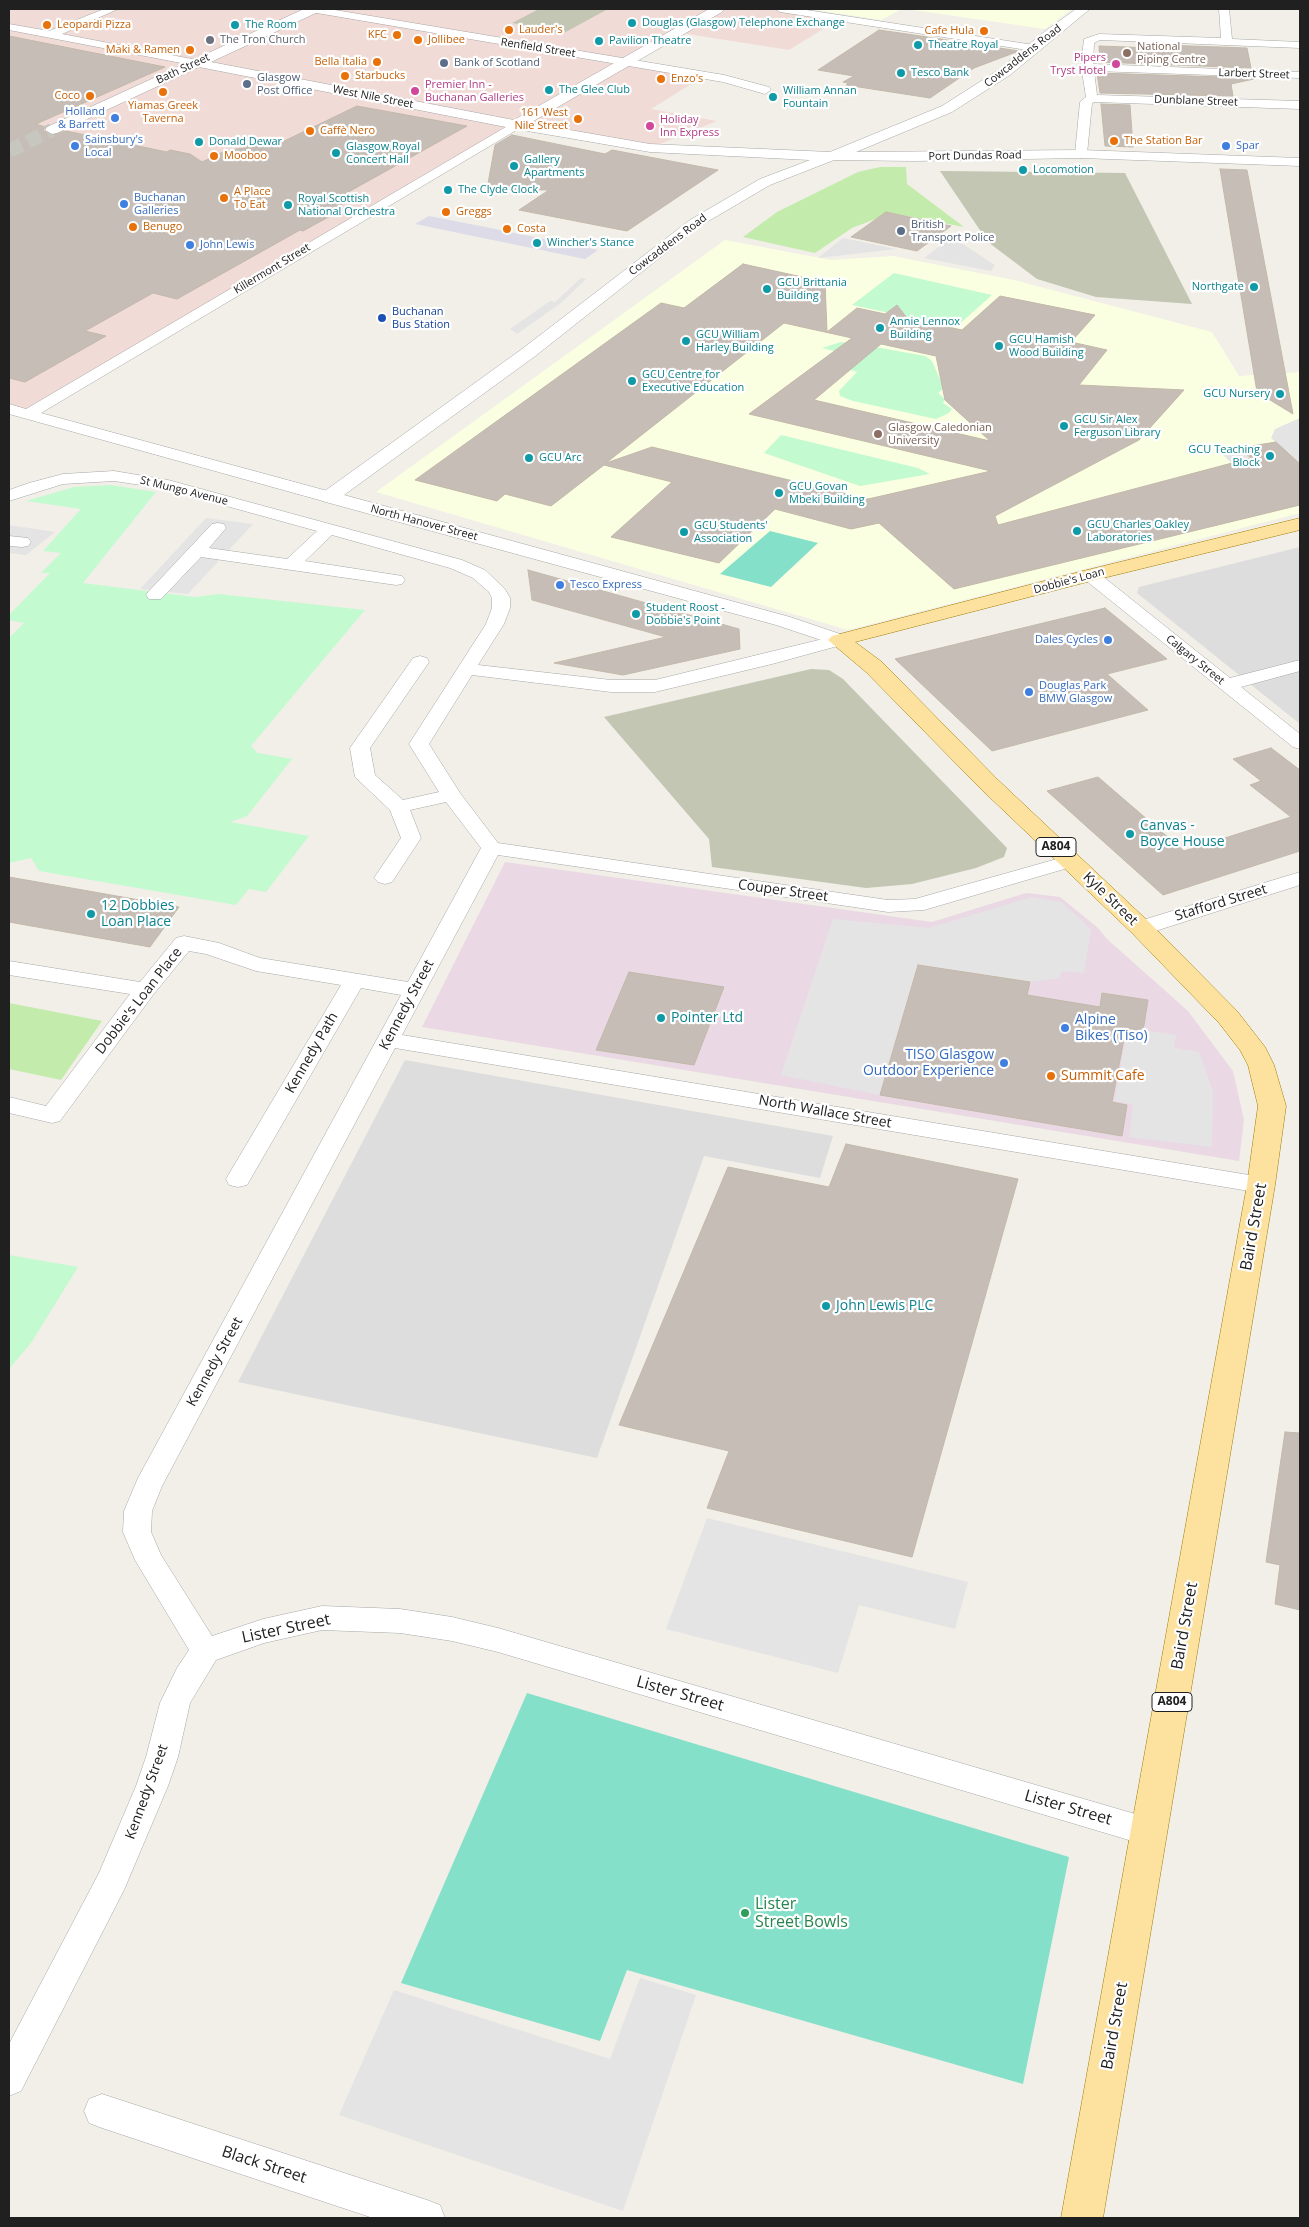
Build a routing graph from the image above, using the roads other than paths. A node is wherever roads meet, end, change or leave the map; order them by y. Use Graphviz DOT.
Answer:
graph roads {
  1 [pos="113,9"];
  2 [pos="313,9"];
  3 [pos="718,9"];
  4 [pos="780,9"];
  5 [pos="1084,9"];
  6 [pos="1224,9"];
  7 [pos="9,27"];
  8 [pos="49,35"];
  9 [pos="1227,41"];
  10 [pos="1300,45"];
  11 [pos="1034,48"];
  12 [pos="197,62"];
  13 [pos="624,62"];
  14 [pos="1088,67"];
  15 [pos="1300,76"];
  16 [pos="765,90"];
  17 [pos="1092,98"];
  18 [pos="1300,105"];
  19 [pos="516,125"];
  20 [pos="52,130"];
  21 [pos="650,148"];
  22 [pos="1081,154"];
  23 [pos="829,156"];
  24 [pos="1300,162"];
  25 [pos="9,409"];
  26 [pos="28,414"];
  27 [pos="9,496"];
  28 [pos="330,497"];
  29 [pos="1300,524"];
  30 [pos="218,528"];
  31 [pos="329,529"];
  32 [pos="197,551"];
  33 [pos="290,566"];
  34 [pos="1090,575"];
  35 [pos="396,580"];
  36 [pos="155,595"];
  37 [pos="839,640"];
  38 [pos="420,662"];
  39 [pos="1300,665"];
  40 [pos="466,669"];
  41 [pos="1226,685"];
  42 [pos="1300,743"];
  43 [pos="451,795"];
  44 [pos="399,808"];
  45 [pos="491,848"];
  46 [pos="1071,861"];
  47 [pos="385,878"];
  48 [pos="1300,878"];
  49 [pos="1141,928"];
  50 [pos="9,968"];
  51 [pos="354,981"];
  52 [pos="145,990"];
  53 [pos="415,990"];
  54 [pos="388,1040"];
  55 [pos="1260,1065"];
  56 [pos="9,1104"];
  57 [pos="238,1179"];
  58 [pos="1261,1185"];
  59 [pos="205,1651"];
  60 [pos="1149,1832"];
  61 [pos="9,2079"];
  62 [pos="102,2111"];
  63 [pos="427,2218"];
  64 [pos="1082,2218"];
  1 -- 8 [label="street"];
  2 -- 12 [label="street, Bath Street"];
  2 -- 13 [label="street, Renfield Street"];
  3 -- 13 [label="street"];
  4 -- 11 [label="street"];
  5 -- 11 [label="street, Cowcaddens Road"];
  6 -- 9 [label="street"];
  7 -- 8 [label="street, West Nile Street"];
  8 -- 12 [label="street, West Nile Street"];
  9 -- 10 [label="street"];
  9 -- 14 [label="street"];
  11 -- 23 [label="street, Cowcaddens Road"];
  12 -- 19 [label="street, West Nile Street"];
  12 -- 20 [label="street, Bath Street"];
  13 -- 16 [label="street, Renfield Street"];
  13 -- 19 [label="street"];
  14 -- 15 [label="street, Larbert Street"];
  14 -- 17 [label="street"];
  17 -- 18 [label="street, Dunblane Street"];
  17 -- 22 [label="street"];
  19 -- 21 [label="street, West Nile Street"];
  19 -- 26 [label="street, Killermont Street"];
  21 -- 23 [label="street, Port Dundas Road"];
  22 -- 23 [label="street, Port Dundas Road"];
  22 -- 24 [label="street, Port Dundas Road"];
  23 -- 28 [label="street, Cowcaddens Road"];
  25 -- 26 [label="street, North Hanover Street"];
  26 -- 28 [label="street, North Hanover Street"];
  27 -- 31 [label="street, St Mungo Avenue"];
  28 -- 37 [label="street, North Hanover Street"];
  29 -- 34 [label="main road, Dobbie's Loan"];
  30 -- 32 [label="street"];
  31 -- 33 [label="street"];
  31 -- 40 [label="street, St Mungo Avenue"];
  32 -- 33 [label="street"];
  32 -- 36 [label="street"];
  33 -- 35 [label="street"];
  34 -- 37 [label="main road, Dobbie's Loan"];
  34 -- 41 [label="street, Calgary Street"];
  37 -- 40 [label="street"];
  37 -- 46 [label="main road, Kyle Street / A804"];
  38 -- 44 [label="street"];
  39 -- 41 [label="street"];
  40 -- 43 [label="street"];
  41 -- 42 [label="street, Calgary Street"];
  43 -- 44 [label="street"];
  43 -- 45 [label="street"];
  44 -- 47 [label="street"];
  45 -- 46 [label="street, Couper Street"];
  45 -- 53 [label="street, Kennedy Street"];
  46 -- 49 [label="main road, Kyle Street / A804"];
  48 -- 49 [label="street, Stafford Street"];
  49 -- 55 [label="main road, Kyle Street / A804"];
  50 -- 52 [label="street"];
  51 -- 52 [label="street, Dobbie's Loan Place"];
  51 -- 53 [label="street"];
  51 -- 57 [label="street, Kennedy Path"];
  52 -- 56 [label="street, Dobbie's Loan Place"];
  53 -- 54 [label="street, Kennedy Street"];
  54 -- 58 [label="street, North Wallace Street"];
  54 -- 59 [label="street, Kennedy Street"];
  55 -- 58 [label="main road, Baird Street / A804"];
  58 -- 60 [label="main road, Baird Street / A804"];
  59 -- 60 [label="street, Lister Street"];
  59 -- 61 [label="street, Kennedy Street"];
  60 -- 64 [label="main road, Baird Street / A804"];
  62 -- 63 [label="street, Black Street"];
}
